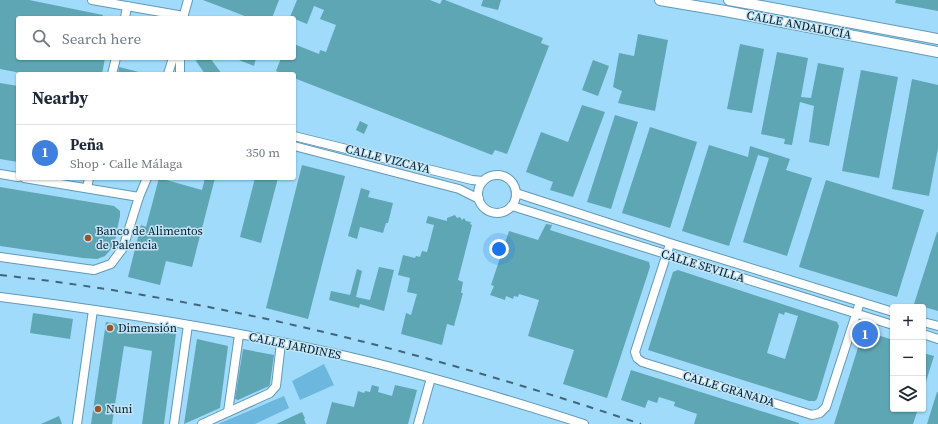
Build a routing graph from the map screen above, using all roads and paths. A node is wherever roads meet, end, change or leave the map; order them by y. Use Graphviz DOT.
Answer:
graph roads {
  1 [pos="92,0"];
  2 [pos="188,0"];
  3 [pos="660,0"];
  4 [pos="729,0"];
  5 [pos="127,6"];
  6 [pos="125,16"];
  7 [pos="178,16"];
  8 [pos="183,16"];
  9 [pos="938,39"];
  10 [pos="938,52"];
  11 [pos="116,60"];
  12 [pos="172,60"];
  13 [pos="180,60"];
  14 [pos="112,72"];
  15 [pos="169,72"];
  16 [pos="180,72"];
  17 [pos="296,136"];
  18 [pos="296,147"];
  19 [pos="359,152"];
  20 [pos="354,162"];
  21 [pos="0,174"];
  22 [pos="16,177"];
  23 [pos="37,180"];
  24 [pos="89,180"];
  25 [pos="142,180"];
  26 [pos="146,180"];
  27 [pos="483,181"];
  28 [pos="87,188"];
  29 [pos="516,193"];
  30 [pos="140,194"];
  31 [pos="479,199"];
  32 [pos="512,206"];
  33 [pos="670,244"];
  34 [pos="666,255"];
  35 [pos="0,257"];
  36 [pos="0,297"];
  37 [pos="860,302"];
  38 [pos="93,310"];
  39 [pos="890,311"];
  40 [pos="856,313"];
  41 [pos="926,323"];
  42 [pos="890,324"];
  43 [pos="188,325"];
  44 [pos="938,326"];
  45 [pos="239,335"];
  46 [pos="926,335"];
  47 [pos="938,339"];
  48 [pos="281,343"];
  49 [pos="431,378"];
  50 [pos="228,412"];
  51 [pos="77,424"];
  52 [pos="174,424"];
  53 [pos="202,424"];
  54 [pos="418,424"];
  55 [pos="584,424"];
  1 -- 5 [label="street"];
  2 -- 8 [label="street"];
  3 -- 10 [label="main road, CALLE ANDALUCÍA"];
  4 -- 9 [label="main road, CALLE ANDALUCÍA"];
  5 -- 6 [label="street"];
  5 -- 7 [label="street"];
  11 -- 14 [label="street"];
  12 -- 15 [label="street"];
  13 -- 16 [label="street"];
  17 -- 19 [label="street, CALLE VIZCAYA"];
  18 -- 20 [label="street, CALLE VIZCAYA"];
  19 -- 20 [label="street"];
  19 -- 27 [label="street, CALLE VIZCAYA"];
  20 -- 31 [label="street, CALLE VIZCAYA"];
  21 -- 22 [label="street"];
  23 -- 28 [label="street"];
  24 -- 28 [label="street"];
  25 -- 30 [label="street"];
  26 -- 30 [label="street"];
  27 -- 29 [label="street"];
  27 -- 31 [label="street"];
  28 -- 30 [label="street"];
  29 -- 32 [label="street"];
  29 -- 33 [label="street, CALLE SEVILLA"];
  30 -- 35 [label="street"];
  31 -- 32 [label="street"];
  32 -- 34 [label="street, CALLE SEVILLA"];
  33 -- 34 [label="street"];
  33 -- 37 [label="street, CALLE SEVILLA"];
  34 -- 40 [label="street, CALLE SEVILLA"];
  34 -- 40 [label="street, CALLE GRANADA"];
  36 -- 38 [label="street, CALLE JARDINES"];
  37 -- 39 [label="street, CALLE SEVILLA"];
  37 -- 40 [label="street"];
  38 -- 43 [label="street, CALLE JARDINES"];
  38 -- 51 [label="street"];
  40 -- 42 [label="street, CALLE SEVILLA"];
  41 -- 44 [label="street"];
  43 -- 45 [label="street, CALLE JARDINES"];
  43 -- 52 [label="street"];
  45 -- 48 [label="street, CALLE JARDINES"];
  45 -- 50 [label="street"];
  46 -- 47 [label="street"];
  48 -- 49 [label="street, CALLE JARDINES"];
  48 -- 50 [label="street"];
  49 -- 54 [label="street"];
  49 -- 55 [label="street, CALLE JARDINES"];
  50 -- 53 [label="street"];
}
